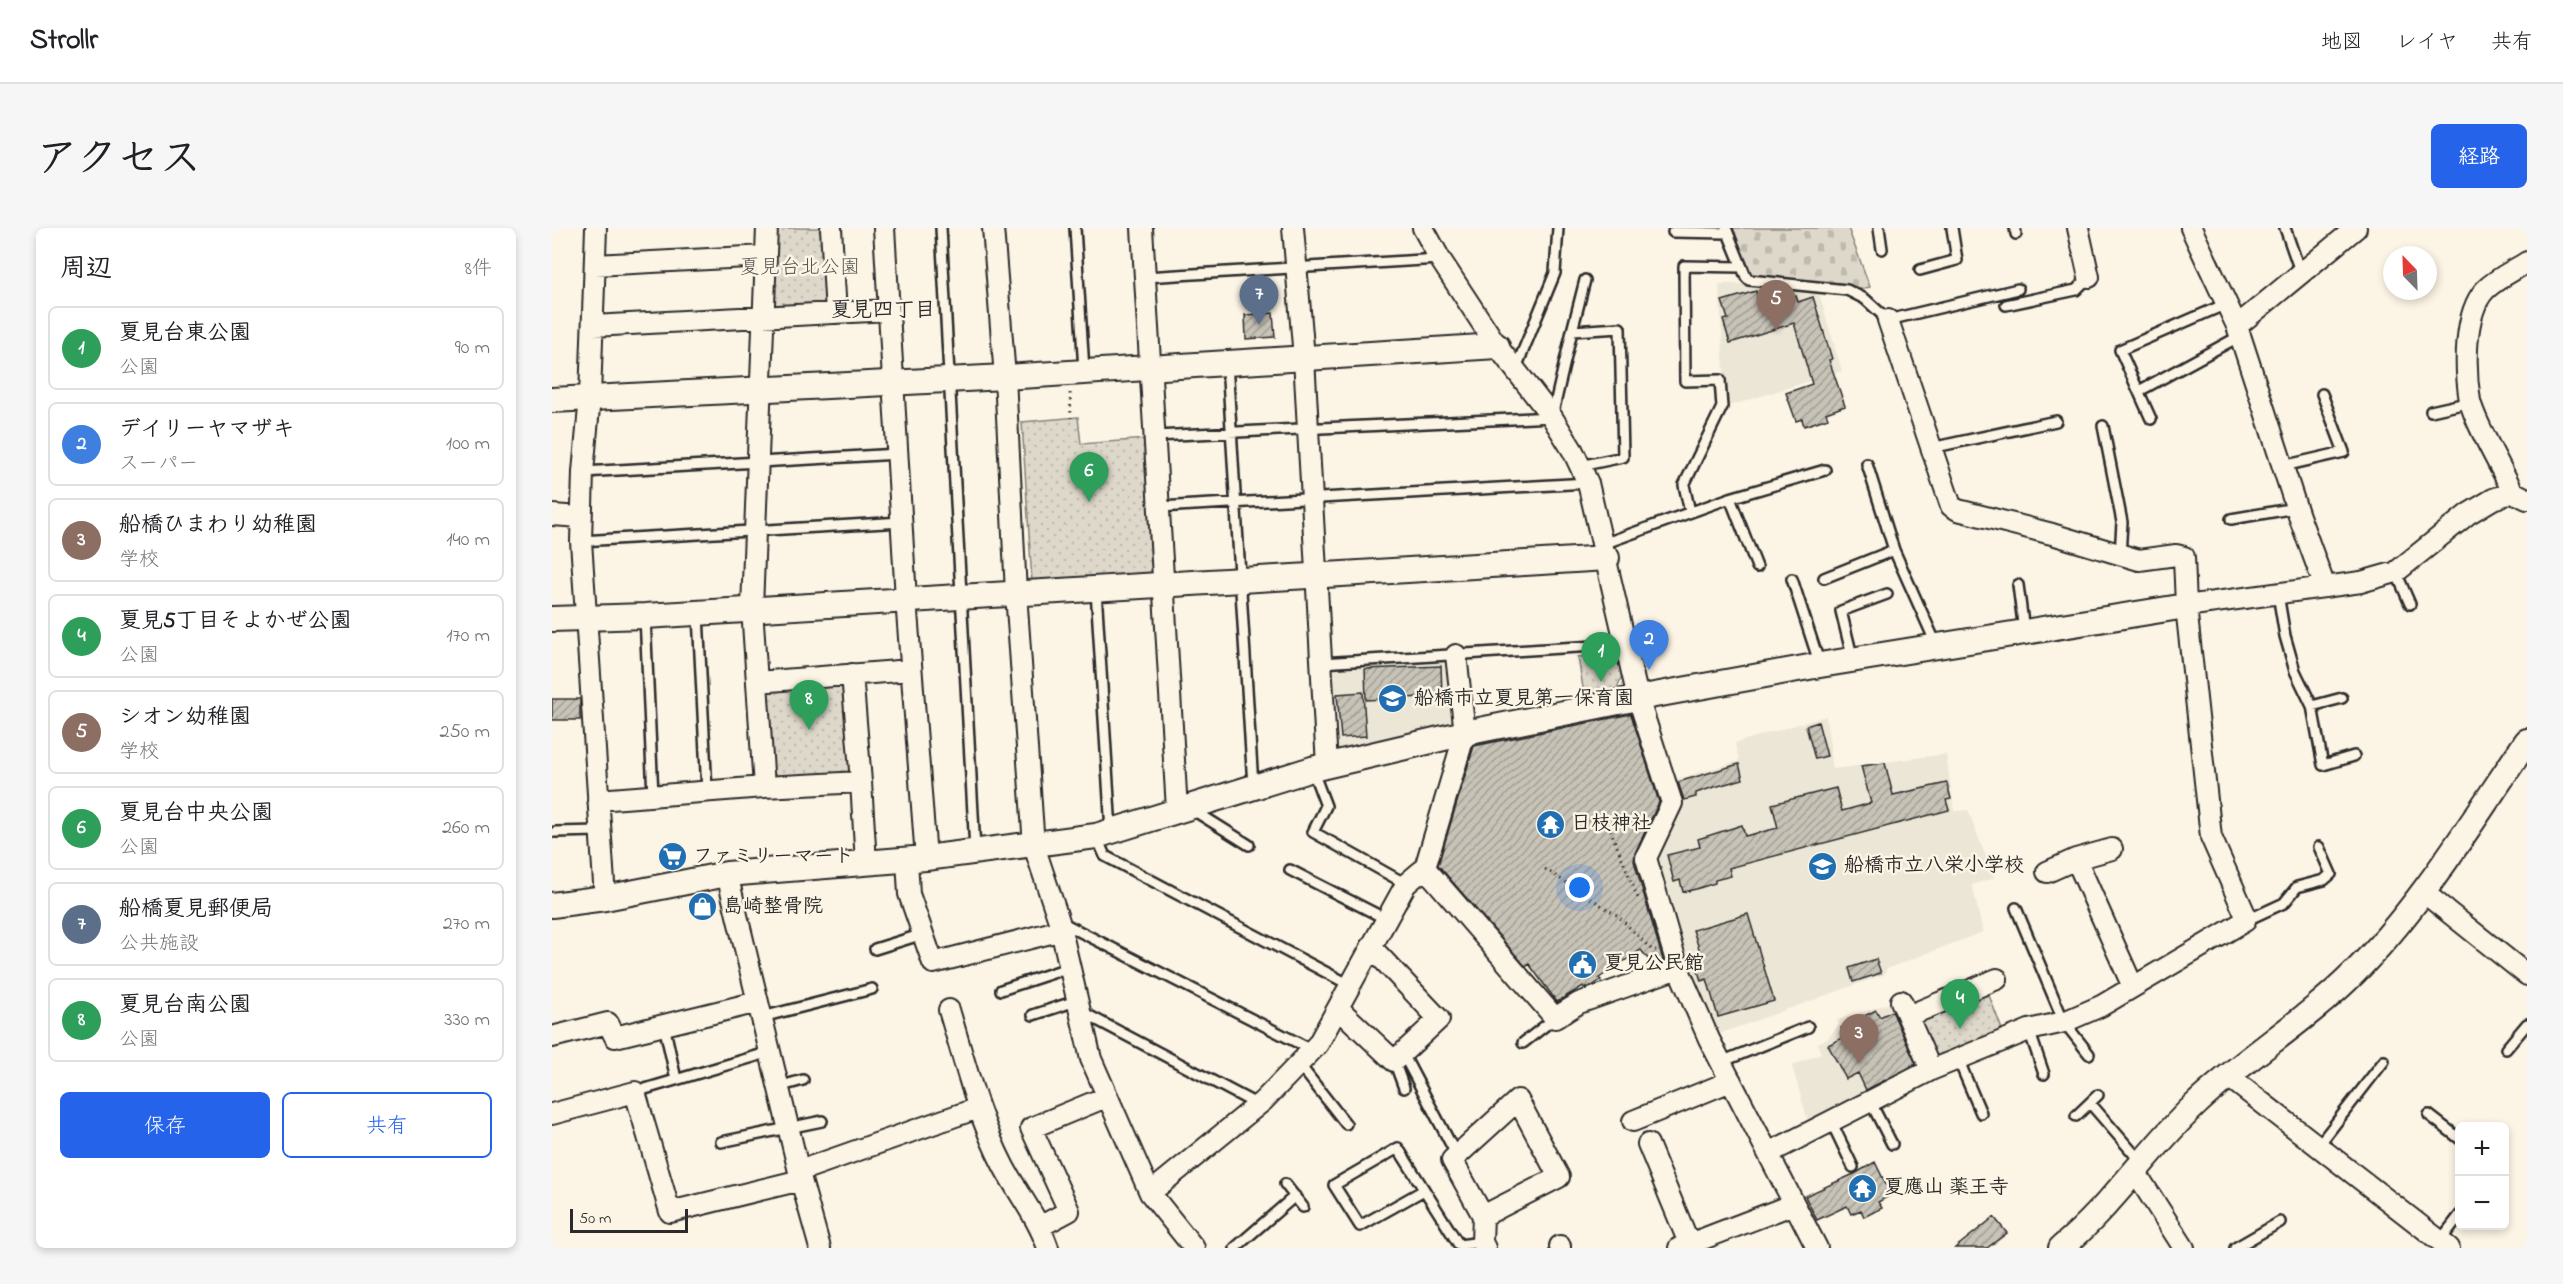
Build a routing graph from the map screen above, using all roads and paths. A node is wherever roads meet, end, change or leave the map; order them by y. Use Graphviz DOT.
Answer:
graph roads {
  1 [pos="596,228"];
  2 [pos="768,228"];
  3 [pos="831,228"];
  4 [pos="885,228"];
  5 [pos="940,228"];
  6 [pos="993,228"];
  7 [pos="1001,228"];
  8 [pos="1075,228"];
  9 [pos="1142,228"];
  10 [pos="1293,228"];
  11 [pos="1423,228"];
  12 [pos="1558,228"];
  13 [pos="1879,228"];
  14 [pos="1952,228"];
  15 [pos="2078,228"];
  16 [pos="2192,228"];
  17 [pos="2285,228"];
  18 [pos="2356,228"];
  19 [pos="1726,231"];
  20 [pos="1673,232"];
  21 [pos="1882,249"];
  22 [pos="766,256"];
  23 [pos="1440,259"];
  24 [pos="2527,262"];
  25 [pos="595,265"];
  26 [pos="1297,267"];
  27 [pos="1742,267"];
  28 [pos="1920,270"];
  29 [pos="2301,274"];
  30 [pos="1145,277"];
  31 [pos="2089,277"];
  32 [pos="1585,280"];
  33 [pos="2018,289"];
  34 [pos="2226,304"];
  35 [pos="2006,305"];
  36 [pos="889,310"];
  37 [pos="836,313"];
  38 [pos="764,316"];
  39 [pos="1888,320"];
  40 [pos="593,326"];
  41 [pos="1572,331"];
  42 [pos="2238,331"];
  43 [pos="1497,346"];
  44 [pos="1304,358"];
  45 [pos="1227,363"];
  46 [pos="1151,369"];
  47 [pos="1515,370"];
  48 [pos="1076,373"];
  49 [pos="1008,377"];
  50 [pos="949,380"];
  51 [pos="894,383"];
  52 [pos="761,389"];
  53 [pos="2139,392"];
  54 [pos="2322,394"];
  55 [pos="590,397"];
  56 [pos="552,400"];
  57 [pos="2470,402"];
  58 [pos="2431,411"];
  59 [pos="1552,417"];
  60 [pos="1071,418"];
  61 [pos="2151,419"];
  62 [pos="2056,422"];
  63 [pos="2103,426"];
  64 [pos="1308,428"];
  65 [pos="1232,434"];
  66 [pos="1155,436"];
  67 [pos="1931,448"];
  68 [pos="898,454"];
  69 [pos="758,463"];
  70 [pos="1867,464"];
  71 [pos="2283,466"];
  72 [pos="1825,470"];
  73 [pos="583,472"];
  74 [pos="1584,474"];
  75 [pos="2520,495"];
  76 [pos="1730,498"];
  77 [pos="1312,499"];
  78 [pos="1236,503"];
  79 [pos="1159,507"];
  80 [pos="2296,508"];
  81 [pos="1690,512"];
  82 [pos="552,515"];
  83 [pos="581,517"];
  84 [pos="2231,519"];
  85 [pos="902,522"];
  86 [pos="755,532"];
  87 [pos="581,542"];
  88 [pos="1894,550"];
  89 [pos="1605,551"];
  90 [pos="2120,556"];
  91 [pos="1757,567"];
  92 [pos="2396,572"];
  93 [pos="1317,576"];
  94 [pos="1824,578"];
  95 [pos="1240,579"];
  96 [pos="1792,579"];
  97 [pos="1163,583"];
  98 [pos="2018,585"];
  99 [pos="2325,586"];
  100 [pos="1095,588"];
  101 [pos="1020,593"];
  102 [pos="1887,594"];
  103 [pos="2278,594"];
  104 [pos="962,597"];
  105 [pos="906,599"];
  106 [pos="2410,604"];
  107 [pos="2186,606"];
  108 [pos="752,609"];
  109 [pos="698,612"];
  110 [pos="645,616"];
  111 [pos="587,618"];
  112 [pos="552,619"];
  113 [pos="2025,633"];
  114 [pos="1627,644"];
  115 [pos="1937,647"];
  116 [pos="1456,655"];
  117 [pos="1853,660"];
  118 [pos="1322,663"];
  119 [pos="1820,665"];
  120 [pos="911,670"];
  121 [pos="852,674"];
  122 [pos="757,682"];
  123 [pos="1638,698"];
  124 [pos="2342,698"];
  125 [pos="2312,706"];
  126 [pos="1465,733"];
  127 [pos="2527,741"];
  128 [pos="2354,756"];
  129 [pos="1319,768"];
  130 [pos="861,782"];
  131 [pos="764,787"];
  132 [pos="1253,787"];
  133 [pos="707,792"];
  134 [pos="653,796"];
  135 [pos="598,800"];
  136 [pos="1182,808"];
  137 [pos="600,831"];
  138 [pos="555,832"];
  139 [pos="1103,833"];
  140 [pos="1249,845"];
  141 [pos="1034,846"];
  142 [pos="2319,848"];
  143 [pos="2112,849"];
  144 [pos="975,852"];
  145 [pos="916,859"];
  146 [pos="2076,860"];
  147 [pos="866,863"];
  148 [pos="1425,868"];
  149 [pos="1545,869"];
  150 [pos="1290,870"];
  151 [pos="2047,872"];
  152 [pos="727,874"];
  153 [pos="1406,884"];
  154 [pos="2422,891"];
  155 [pos="605,898"];
  156 [pos="552,905"];
  157 [pos="2016,908"];
  158 [pos="1386,919"];
  159 [pos="2245,921"];
  160 [pos="1060,926"];
  161 [pos="923,934"];
  162 [pos="1371,947"];
  163 [pos="875,949"];
  164 [pos="1659,949"];
  165 [pos="1071,967"];
  166 [pos="1678,968"];
  167 [pos="2527,975"];
  168 [pos="1997,979"];
  169 [pos="1350,985"];
  170 [pos="2133,987"];
  171 [pos="872,989"];
  172 [pos="1001,990"];
  173 [pos="1080,1006"];
  174 [pos="1338,1008"];
  175 [pos="760,1010"];
  176 [pos="949,1010"];
  177 [pos="1033,1015"];
  178 [pos="1555,1018"];
  179 [pos="2064,1022"];
  180 [pos="2527,1024"];
  181 [pos="664,1025"];
  182 [pos="1809,1027"];
  183 [pos="2029,1030"];
  184 [pos="552,1037"];
  185 [pos="1523,1043"];
  186 [pos="2506,1049"];
  187 [pos="770,1052"];
  188 [pos="2089,1054"];
  189 [pos="1305,1057"];
  190 [pos="1399,1057"];
  191 [pos="1958,1059"];
  192 [pos="2384,1061"];
  193 [pos="1721,1062"];
  194 [pos="1931,1070"];
  195 [pos="2044,1074"];
  196 [pos="2229,1077"];
  197 [pos="676,1079"];
  198 [pos="803,1080"];
  199 [pos="1731,1081"];
  200 [pos="778,1087"];
  201 [pos="1404,1088"];
  202 [pos="635,1092"];
  203 [pos="2098,1095"];
  204 [pos="1106,1097"];
  205 [pos="1870,1101"];
  206 [pos="2090,1103"];
  207 [pos="1258,1105"];
  208 [pos="978,1107"];
  209 [pos="1981,1113"];
  210 [pos="552,1114"];
  211 [pos="2429,1115"];
  212 [pos="2076,1116"];
  213 [pos="822,1121"];
  214 [pos="1633,1121"];
  215 [pos="1831,1121"];
  216 [pos="1346,1124"];
  217 [pos="789,1128"];
  218 [pos="2455,1135"];
  219 [pos="721,1142"];
  220 [pos="1648,1144"];
  221 [pos="1892,1144"];
  222 [pos="2318,1146"];
  223 [pos="1769,1153"];
  224 [pos="1457,1156"];
  225 [pos="2138,1166"];
  226 [pos="1853,1167"];
  227 [pos="800,1175"];
  228 [pos="1285,1184"];
  229 [pos="1424,1190"];
  230 [pos="1150,1193"];
  231 [pos="1295,1196"];
  232 [pos="1794,1204"];
  233 [pos="1303,1207"];
  234 [pos="1483,1216"];
  235 [pos="2280,1222"];
  236 [pos="2455,1224"];
  237 [pos="1041,1226"];
  238 [pos="2444,1244"];
  239 [pos="1484,1245"];
  240 [pos="1686,1246"];
  241 [pos="820,1248"];
  242 [pos="1048,1248"];
  243 [pos="1194,1248"];
  244 [pos="1235,1248"];
  245 [pos="1817,1248"];
  246 [pos="2061,1248"];
  247 [pos="2184,1248"];
  248 [pos="2235,1248"];
  1 -- 25 [label="street"];
  2 -- 22 [label="street"];
  3 -- 37 [label="street"];
  4 -- 36 [label="street"];
  5 -- 50 [label="lane"];
  6 -- 49 [label="street"];
  7 -- 49 [label="street"];
  8 -- 48 [label="lane"];
  9 -- 30 [label="street"];
  10 -- 26 [label="street"];
  11 -- 23 [label="street"];
  12 -- 47 [label="lane"];
  13 -- 21 [label="lane"];
  14 -- 28 [label="lane"];
  15 -- 31 [label="street"];
  16 -- 34 [label="street"];
  17 -- 29 [label="lane"];
  18 -- 29 [label="street"];
  19 -- 20 [label="lane"];
  19 -- 27 [label="lane"];
  22 -- 25 [label="street"];
  22 -- 38 [label="street"];
  23 -- 26 [label="lane"];
  23 -- 43 [label="street"];
  24 -- 57 [label="street"];
  25 -- 40 [label="street"];
  26 -- 30 [label="lane"];
  26 -- 44 [label="street"];
  27 -- 39 [label="lane"];
  27 -- 81 [label="lane"];
  29 -- 42 [label="street"];
  30 -- 46 [label="street"];
  31 -- 35 [label="lane"];
  32 -- 41 [label="lane"];
  33 -- 39 [label="lane"];
  34 -- 42 [label="street"];
  34 -- 53 [label="lane"];
  36 -- 37 [label="street"];
  36 -- 51 [label="street"];
  37 -- 38 [label="street"];
  38 -- 40 [label="street"];
  38 -- 52 [label="street"];
  39 -- 67 [label="street"];
  40 -- 55 [label="street"];
  41 -- 59 [label="lane"];
  41 -- 74 [label="lane"];
  42 -- 53 [label="lane"];
  42 -- 71 [label="street"];
  43 -- 44 [label="street"];
  43 -- 47 [label="street"];
  44 -- 45 [label="street"];
  44 -- 64 [label="street"];
  45 -- 46 [label="street"];
  45 -- 65 [label="lane"];
  46 -- 48 [label="street"];
  46 -- 66 [label="street"];
  47 -- 59 [label="street"];
  48 -- 49 [label="street"];
  48 -- 60 [label="path"];
  49 -- 50 [label="street"];
  49 -- 101 [label="street"];
  50 -- 51 [label="street"];
  50 -- 104 [label="lane"];
  51 -- 52 [label="street"];
  51 -- 68 [label="street"];
  52 -- 55 [label="street"];
  52 -- 69 [label="street"];
  53 -- 61 [label="lane"];
  54 -- 71 [label="lane"];
  55 -- 56 [label="street"];
  55 -- 73 [label="street"];
  57 -- 58 [label="lane"];
  57 -- 75 [label="street"];
  59 -- 64 [label="lane"];
  59 -- 74 [label="street"];
  62 -- 67 [label="lane"];
  63 -- 90 [label="lane"];
  64 -- 65 [label="lane"];
  64 -- 77 [label="street"];
  65 -- 66 [label="lane"];
  65 -- 78 [label="lane"];
  66 -- 79 [label="street"];
  67 -- 90 [label="street"];
  68 -- 69 [label="lane"];
  68 -- 85 [label="street"];
  69 -- 73 [label="lane"];
  69 -- 86 [label="street"];
  70 -- 88 [label="lane"];
  71 -- 80 [label="street"];
  72 -- 76 [label="lane"];
  73 -- 83 [label="street"];
  74 -- 77 [label="lane"];
  74 -- 89 [label="street"];
  75 -- 92 [label="street"];
  76 -- 81 [label="lane"];
  76 -- 91 [label="lane"];
  77 -- 78 [label="lane"];
  77 -- 93 [label="street"];
  78 -- 79 [label="lane"];
  78 -- 95 [label="lane"];
  79 -- 97 [label="street"];
  80 -- 84 [label="lane"];
  80 -- 99 [label="street"];
  81 -- 89 [label="lane"];
  82 -- 83 [label="street"];
  83 -- 87 [label="street"];
  85 -- 86 [label="lane"];
  85 -- 105 [label="street"];
  86 -- 87 [label="lane"];
  86 -- 108 [label="street"];
  87 -- 111 [label="street"];
  88 -- 94 [label="lane"];
  88 -- 115 [label="lane"];
  89 -- 93 [label="street"];
  89 -- 114 [label="street"];
  90 -- 107 [label="street"];
  92 -- 99 [label="street"];
  92 -- 106 [label="lane"];
  93 -- 95 [label="street"];
  93 -- 118 [label="street"];
  95 -- 97 [label="street"];
  95 -- 132 [label="lane"];
  96 -- 119 [label="lane"];
  97 -- 100 [label="street"];
  97 -- 136 [label="street"];
  98 -- 113 [label="lane"];
  99 -- 103 [label="street"];
  100 -- 101 [label="street"];
  100 -- 139 [label="lane"];
  101 -- 104 [label="street"];
  101 -- 141 [label="street"];
  102 -- 117 [label="lane"];
  103 -- 107 [label="street"];
  103 -- 125 [label="lane"];
  104 -- 105 [label="street"];
  104 -- 144 [label="lane"];
  105 -- 108 [label="street"];
  105 -- 120 [label="street"];
  107 -- 113 [label="street"];
  107 -- 159 [label="street"];
  108 -- 109 [label="street"];
  108 -- 122 [label="street"];
  109 -- 110 [label="street"];
  109 -- 133 [label="lane"];
  110 -- 111 [label="street"];
  110 -- 134 [label="lane"];
  111 -- 112 [label="street"];
  111 -- 135 [label="street"];
  113 -- 115 [label="street"];
  114 -- 116 [label="lane"];
  114 -- 123 [label="street"];
  115 -- 117 [label="street"];
  116 -- 118 [label="lane"];
  116 -- 126 [label="street"];
  117 -- 119 [label="street"];
  118 -- 129 [label="street"];
  119 -- 123 [label="street"];
  120 -- 121 [label="street"];
  120 -- 145 [label="street"];
  121 -- 122 [label="street"];
  121 -- 130 [label="street"];
  122 -- 131 [label="street"];
  123 -- 126 [label="street"];
  123 -- 166 [label="street"];
  124 -- 125 [label="lane"];
  125 -- 128 [label="lane"];
  126 -- 129 [label="street"];
  126 -- 148 [label="street"];
  127 -- 154 [label="street"];
  129 -- 132 [label="street"];
  129 -- 153 [label="lane"];
  130 -- 131 [label="street"];
  130 -- 147 [label="street"];
  131 -- 133 [label="street"];
  132 -- 136 [label="street"];
  133 -- 134 [label="street"];
  134 -- 135 [label="street"];
  135 -- 137 [label="street"];
  136 -- 139 [label="street"];
  136 -- 140 [label="lane"];
  137 -- 138 [label="lane"];
  137 -- 155 [label="street"];
  139 -- 141 [label="street"];
  139 -- 169 [label="lane"];
  141 -- 144 [label="street"];
  141 -- 160 [label="street"];
  142 -- 159 [label="lane"];
  143 -- 146 [label="street"];
  144 -- 145 [label="street"];
  145 -- 147 [label="street"];
  145 -- 161 [label="street"];
  146 -- 151 [label="street"];
  146 -- 170 [label="street"];
  147 -- 152 [label="street"];
  148 -- 153 [label="street"];
  148 -- 178 [label="street"];
  149 -- 164 [label="path"];
  150 -- 158 [label="lane"];
  152 -- 155 [label="street"];
  152 -- 175 [label="street"];
  153 -- 158 [label="street"];
  154 -- 167 [label="street"];
  154 -- 196 [label="street"];
  155 -- 156 [label="street"];
  157 -- 179 [label="lane"];
  158 -- 162 [label="street"];
  159 -- 170 [label="street"];
  160 -- 161 [label="street"];
  160 -- 165 [label="street"];
  160 -- 189 [label="lane"];
  161 -- 163 [label="lane"];
  162 -- 169 [label="street"];
  162 -- 190 [label="street"];
  165 -- 172 [label="lane"];
  165 -- 173 [label="street"];
  166 -- 178 [label="street"];
  166 -- 193 [label="street"];
  168 -- 194 [label="street"];
  169 -- 174 [label="street"];
  170 -- 179 [label="street"];
  171 -- 175 [label="lane"];
  173 -- 177 [label="lane"];
  173 -- 204 [label="street"];
  173 -- 207 [label="lane"];
  174 -- 189 [label="street"];
  174 -- 190 [label="street"];
  175 -- 181 [label="street"];
  175 -- 187 [label="street"];
  176 -- 208 [label="street"];
  178 -- 185 [label="lane"];
  179 -- 183 [label="street"];
  179 -- 188 [label="lane"];
  180 -- 186 [label="lane"];
  181 -- 184 [label="street"];
  181 -- 197 [label="lane"];
  182 -- 193 [label="lane"];
  183 -- 191 [label="street"];
  183 -- 195 [label="lane"];
  187 -- 197 [label="lane"];
  187 -- 200 [label="street"];
  189 -- 207 [label="street"];
  189 -- 216 [label="lane"];
  190 -- 201 [label="lane"];
  190 -- 224 [label="lane"];
  191 -- 194 [label="street"];
  191 -- 209 [label="lane"];
  192 -- 222 [label="lane"];
  193 -- 199 [label="street"];
  194 -- 205 [label="street"];
  196 -- 222 [label="street"];
  196 -- 225 [label="street"];
  197 -- 202 [label="lane"];
  198 -- 200 [label="lane"];
  199 -- 214 [label="street"];
  199 -- 223 [label="street"];
  200 -- 217 [label="street"];
  202 -- 210 [label="street"];
  202 -- 227 [label="street"];
  203 -- 206 [label="lane"];
  204 -- 230 [label="street"];
  204 -- 237 [label="street"];
  205 -- 215 [label="street"];
  205 -- 221 [label="lane"];
  206 -- 212 [label="lane"];
  206 -- 225 [label="lane"];
  207 -- 230 [label="street"];
  208 -- 227 [label="street"];
  208 -- 237 [label="street"];
  211 -- 218 [label="lane"];
  213 -- 217 [label="lane"];
  215 -- 223 [label="street"];
  215 -- 226 [label="lane"];
  217 -- 219 [label="lane"];
  217 -- 227 [label="street"];
  220 -- 240 [label="street"];
  222 -- 238 [label="street"];
  223 -- 232 [label="street"];
  224 -- 234 [label="street"];
  224 -- 234 [label="street"];
  225 -- 246 [label="street"];
  225 -- 247 [label="street"];
  227 -- 241 [label="street"];
  228 -- 231 [label="lane"];
  229 -- 229 [label="lane"];
  229 -- 239 [label="lane"];
  230 -- 243 [label="street"];
  231 -- 233 [label="lane"];
  231 -- 244 [label="lane"];
  232 -- 240 [label="street"];
  232 -- 245 [label="street"];
  234 -- 239 [label="street"];
  235 -- 248 [label="lane"];
  236 -- 238 [label="lane"];
  237 -- 242 [label="street"];
}
